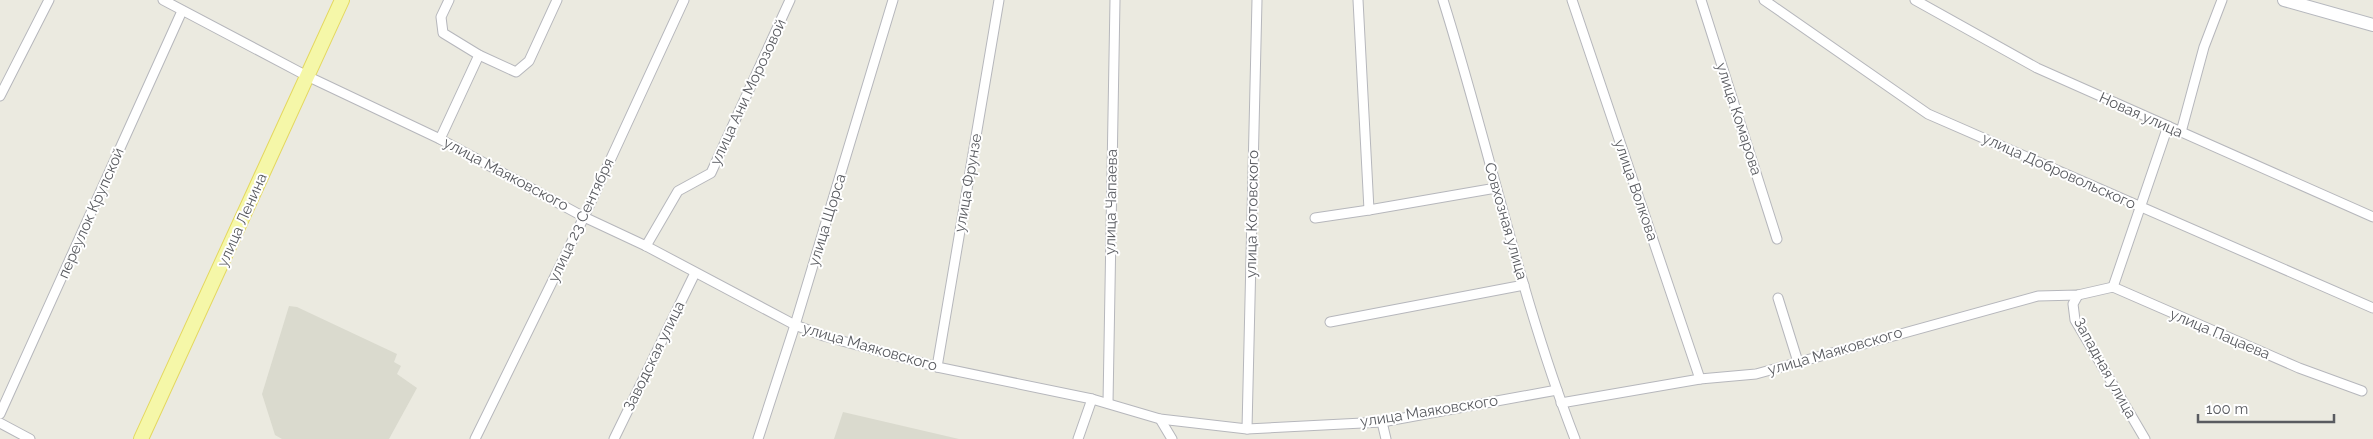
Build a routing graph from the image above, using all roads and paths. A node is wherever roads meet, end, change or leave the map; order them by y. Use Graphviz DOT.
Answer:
graph roads {
  1 [pos="49,0"];
  2 [pos="163,0"];
  3 [pos="342,0"];
  4 [pos="449,0"];
  5 [pos="557,0"];
  6 [pos="684,0"];
  7 [pos="790,0"];
  8 [pos="893,0"];
  9 [pos="1000,0"];
  10 [pos="1115,0"];
  11 [pos="1257,0"];
  12 [pos="1358,0"];
  13 [pos="1443,0"];
  14 [pos="1572,0"];
  15 [pos="1701,0"];
  16 [pos="1764,0"];
  17 [pos="1915,0"];
  18 [pos="2222,0"];
  19 [pos="2284,0"];
  20 [pos="182,11"];
  21 [pos="2373,25"];
  22 [pos="479,55"];
  23 [pos="307,76"];
  24 [pos="0,96"];
  25 [pos="2168,126"];
  26 [pos="2181,132"];
  27 [pos="440,139"];
  28 [pos="1496,188"];
  29 [pos="2141,207"];
  30 [pos="1370,210"];
  31 [pos="584,216"];
  32 [pos="2373,217"];
  33 [pos="1315,218"];
  34 [pos="1777,239"];
  35 [pos="646,246"];
  36 [pos="695,273"];
  37 [pos="1524,285"];
  38 [pos="2113,287"];
  39 [pos="2078,295"];
  40 [pos="1778,298"];
  41 [pos="2373,308"];
  42 [pos="1330,322"];
  43 [pos="795,326"];
  44 [pos="1798,362"];
  45 [pos="937,367"];
  46 [pos="1700,379"];
  47 [pos="1557,390"];
  48 [pos="2362,391"];
  49 [pos="1092,399"];
  50 [pos="1108,403"];
  51 [pos="1561,403"];
  52 [pos="0,414"];
  53 [pos="1160,419"];
  54 [pos="1382,422"];
  55 [pos="0,423"];
  56 [pos="1247,429"];
  57 [pos="30,439"];
  58 [pos="142,439"];
  59 [pos="475,439"];
  60 [pos="614,439"];
  61 [pos="758,439"];
  62 [pos="1078,439"];
  63 [pos="1172,439"];
  64 [pos="1386,439"];
  65 [pos="1575,439"];
  66 [pos="2145,439"];
  1 -- 24 [label="street"];
  2 -- 20 [label="street, улица Маяковского"];
  3 -- 23 [label="main road, улица Ленина"];
  4 -- 22 [label="street"];
  5 -- 22 [label="street"];
  6 -- 31 [label="street, улица 23 Сентября"];
  7 -- 35 [label="street, улица Ани Морозовой"];
  8 -- 43 [label="street, улица Щорса"];
  9 -- 45 [label="street, улица Фрунзе"];
  10 -- 50 [label="street, улица Чапаева"];
  11 -- 56 [label="street, улица Котовского"];
  12 -- 30 [label="street"];
  13 -- 28 [label="street, Совхозная улица"];
  14 -- 46 [label="street, улица Волкова"];
  15 -- 34 [label="street, улица Комарова"];
  16 -- 29 [label="street, улица Добровольского"];
  17 -- 25 [label="street, Новая улица"];
  18 -- 26 [label="street"];
  19 -- 21 [label="street"];
  20 -- 23 [label="street, улица Маяковского"];
  20 -- 52 [label="street, переулок Крупской"];
  22 -- 27 [label="street"];
  23 -- 27 [label="street, улица Маяковского"];
  23 -- 58 [label="main road, улица Ленина"];
  25 -- 26 [label="street, Новая улица"];
  25 -- 29 [label="street"];
  26 -- 32 [label="street, Новая улица"];
  27 -- 31 [label="street, улица Маяковского"];
  28 -- 30 [label="street"];
  28 -- 37 [label="street, Совхозная улица"];
  29 -- 38 [label="street"];
  29 -- 41 [label="street, улица Добровольского"];
  30 -- 33 [label="street"];
  31 -- 35 [label="street, улица Маяковского"];
  31 -- 59 [label="street, улица 23 Сентября"];
  35 -- 36 [label="street, улица Маяковского"];
  36 -- 43 [label="street, улица Маяковского"];
  36 -- 60 [label="street, Заводская улица"];
  37 -- 42 [label="street"];
  37 -- 47 [label="street, Совхозная улица"];
  38 -- 39 [label="street"];
  38 -- 48 [label="street, улица Пацаева"];
  39 -- 44 [label="street, улица Маяковского"];
  39 -- 66 [label="street, Западная улица"];
  40 -- 44 [label="street"];
  43 -- 45 [label="street, улица Маяковского"];
  43 -- 61 [label="street, улица Щорса"];
  44 -- 46 [label="street, улица Маяковского"];
  45 -- 49 [label="street, улица Маяковского"];
  46 -- 51 [label="street, улица Маяковского"];
  47 -- 51 [label="street, Совхозная улица"];
  47 -- 54 [label="street, улица Маяковского"];
  49 -- 50 [label="street, улица Маяковского"];
  49 -- 62 [label="street"];
  50 -- 53 [label="street, улица Маяковского"];
  51 -- 65 [label="street, Совхозная улица"];
  53 -- 56 [label="street, улица Маяковского"];
  53 -- 63 [label="street"];
  54 -- 56 [label="street, улица Маяковского"];
  54 -- 64 [label="street"];
  55 -- 57 [label="street"];
}
